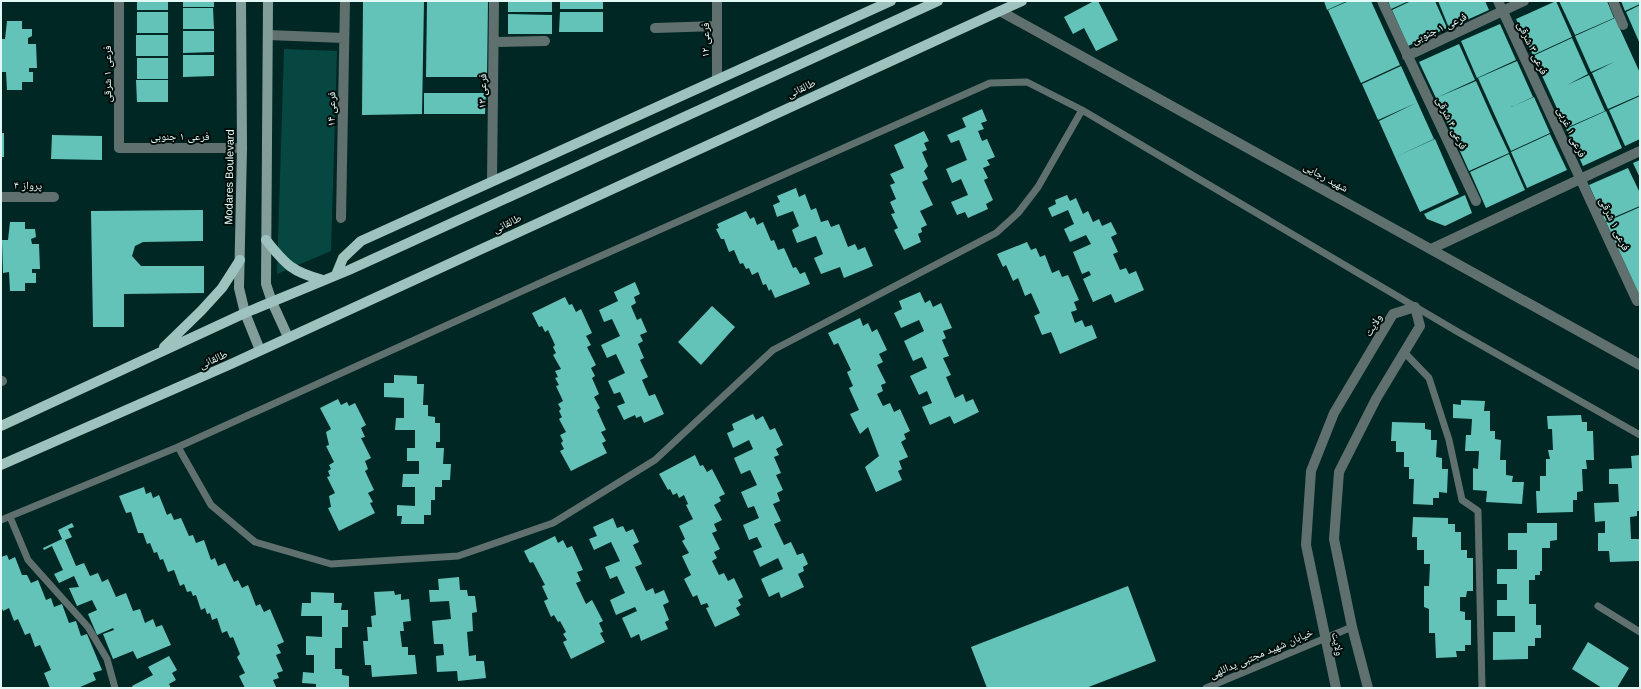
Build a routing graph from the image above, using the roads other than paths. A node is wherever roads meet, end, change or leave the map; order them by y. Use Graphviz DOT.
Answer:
graph roads {
  1 [pos="119,1"];
  2 [pos="242,1"];
  3 [pos="268,1"];
  4 [pos="345,1"];
  5 [pos="494,1"];
  6 [pos="717,1"];
  7 [pos="891,1"];
  8 [pos="938,1"];
  9 [pos="1022,1"];
  10 [pos="1382,1"];
  11 [pos="1498,1"];
  12 [pos="1524,1"];
  13 [pos="1613,1"];
  14 [pos="1000,11"];
  15 [pos="1503,11"];
  16 [pos="1623,25"];
  17 [pos="717,26"];
  18 [pos="655,28"];
  19 [pos="268,35"];
  20 [pos="344,38"];
  21 [pos="545,41"];
  22 [pos="495,42"];
  23 [pos="1407,56"];
  24 [pos="717,79"];
  25 [pos="1542,95"];
  26 [pos="1082,110"];
  27 [pos="118,148"];
  28 [pos="242,148"];
  29 [pos="1640,151"];
  30 [pos="1581,179"];
  31 [pos="492,181"];
  32 [pos="1,197"];
  33 [pos="54,197"];
  34 [pos="1476,201"];
  35 [pos="341,218"];
  36 [pos="266,240"];
  37 [pos="1431,249"];
  38 [pos="240,260"];
  39 [pos="336,275"];
  40 [pos="324,280"];
  41 [pos="1637,301"];
  42 [pos="272,302"];
  43 [pos="1416,307"];
  44 [pos="245,313"];
  45 [pos="288,337"];
  46 [pos="260,350"];
  47 [pos="1404,352"];
  48 [pos="157,354"];
  49 [pos="1640,365"];
  50 [pos="1,426"];
  51 [pos="1640,435"];
  52 [pos="178,447"];
  53 [pos="1,465"];
  54 [pos="10,517"];
  55 [pos="1,520"];
  56 [pos="1598,606"];
  57 [pos="1352,626"];
  58 [pos="1640,632"];
  59 [pos="1325,638"];
  60 [pos="115,688"];
  61 [pos="1206,688"];
  62 [pos="1336,688"];
  63 [pos="1368,688"];
  64 [pos="1482,688"];
  1 -- 27 [label="street, فرعی ۱ شرقی"];
  2 -- 28 [label="main road, Modares Boulevard"];
  3 -- 19 [label="main road"];
  4 -- 20 [label="street, فرعی ۱۴"];
  5 -- 22 [label="street, فرعی ۱۳"];
  6 -- 17 [label="street, فرعی ۱۲"];
  7 -- 24 [label="main road"];
  8 -- 39 [label="main road, طالقانی"];
  9 -- 14 [label="main road, طالقانی"];
  10 -- 23 [label="street, فرعی ۴ شرقی"];
  11 -- 15 [label="street, فرعی ۳ شرقی"];
  12 -- 15 [label="street, فرعی ۱ جنوبی"];
  13 -- 16 [label="street"];
  14 -- 37 [label="street, شهید رجایی"];
  14 -- 45 [label="main road, طالقانی"];
  15 -- 23 [label="street, فرعی ۱ جنوبی"];
  15 -- 25 [label="street, فرعی ۳ شرقی"];
  17 -- 18 [label="street"];
  17 -- 24 [label="street, فرعی ۱۲"];
  19 -- 20 [label="street"];
  19 -- 36 [label="main road"];
  20 -- 35 [label="street, فرعی ۱۴"];
  21 -- 22 [label="street"];
  22 -- 31 [label="street, فرعی ۱۳"];
  23 -- 34 [label="street, فرعی ۴ شرقی"];
  24 -- 31 [label="main road"];
  25 -- 30 [label="street, فرعی ۱ غربی"];
  26 -- 43 [label="lane"];
  26 -- 52 [label="lane"];
  26 -- 52 [label="lane"];
  27 -- 28 [label="street, فرعی ۱ جنوبی"];
  28 -- 38 [label="main road, Modares Boulevard"];
  29 -- 30 [label="street"];
  30 -- 37 [label="street"];
  30 -- 41 [label="street, فرعی ۱ شرقی"];
  31 -- 39 [label="main road"];
  32 -- 33 [label="street, پرواز ۴"];
  36 -- 40 [label="main road"];
  36 -- 42 [label="main road"];
  37 -- 49 [label="street, شهید رجایی"];
  38 -- 44 [label="main road, Modares Boulevard"];
  38 -- 48 [label="main road"];
  39 -- 40 [label="main road, طالقانی"];
  40 -- 42 [label="main road, طالقانی"];
  42 -- 44 [label="main road, طالقانی"];
  42 -- 45 [label="main road"];
  43 -- 47 [label="street, ولایت"];
  43 -- 51 [label="lane"];
  43 -- 59 [label="street, ولایت"];
  44 -- 46 [label="main road, Modares Boulevard"];
  44 -- 48 [label="main road, طالقانی"];
  45 -- 46 [label="main road, طالقانی"];
  46 -- 53 [label="main road, طالقانی"];
  47 -- 57 [label="street, ولایت"];
  47 -- 64 [label="lane"];
  48 -- 50 [label="main road, طالقانی"];
  52 -- 54 [label="lane"];
  54 -- 55 [label="lane"];
  54 -- 60 [label="lane"];
  56 -- 58 [label="lane"];
  57 -- 59 [label="lane, خیابان شهید مجتبی یداللهی"];
  57 -- 63 [label="street, ولایت"];
  59 -- 61 [label="lane, خیابان شهید مجتبی یداللهی"];
  59 -- 62 [label="street, ولایت"];
}
